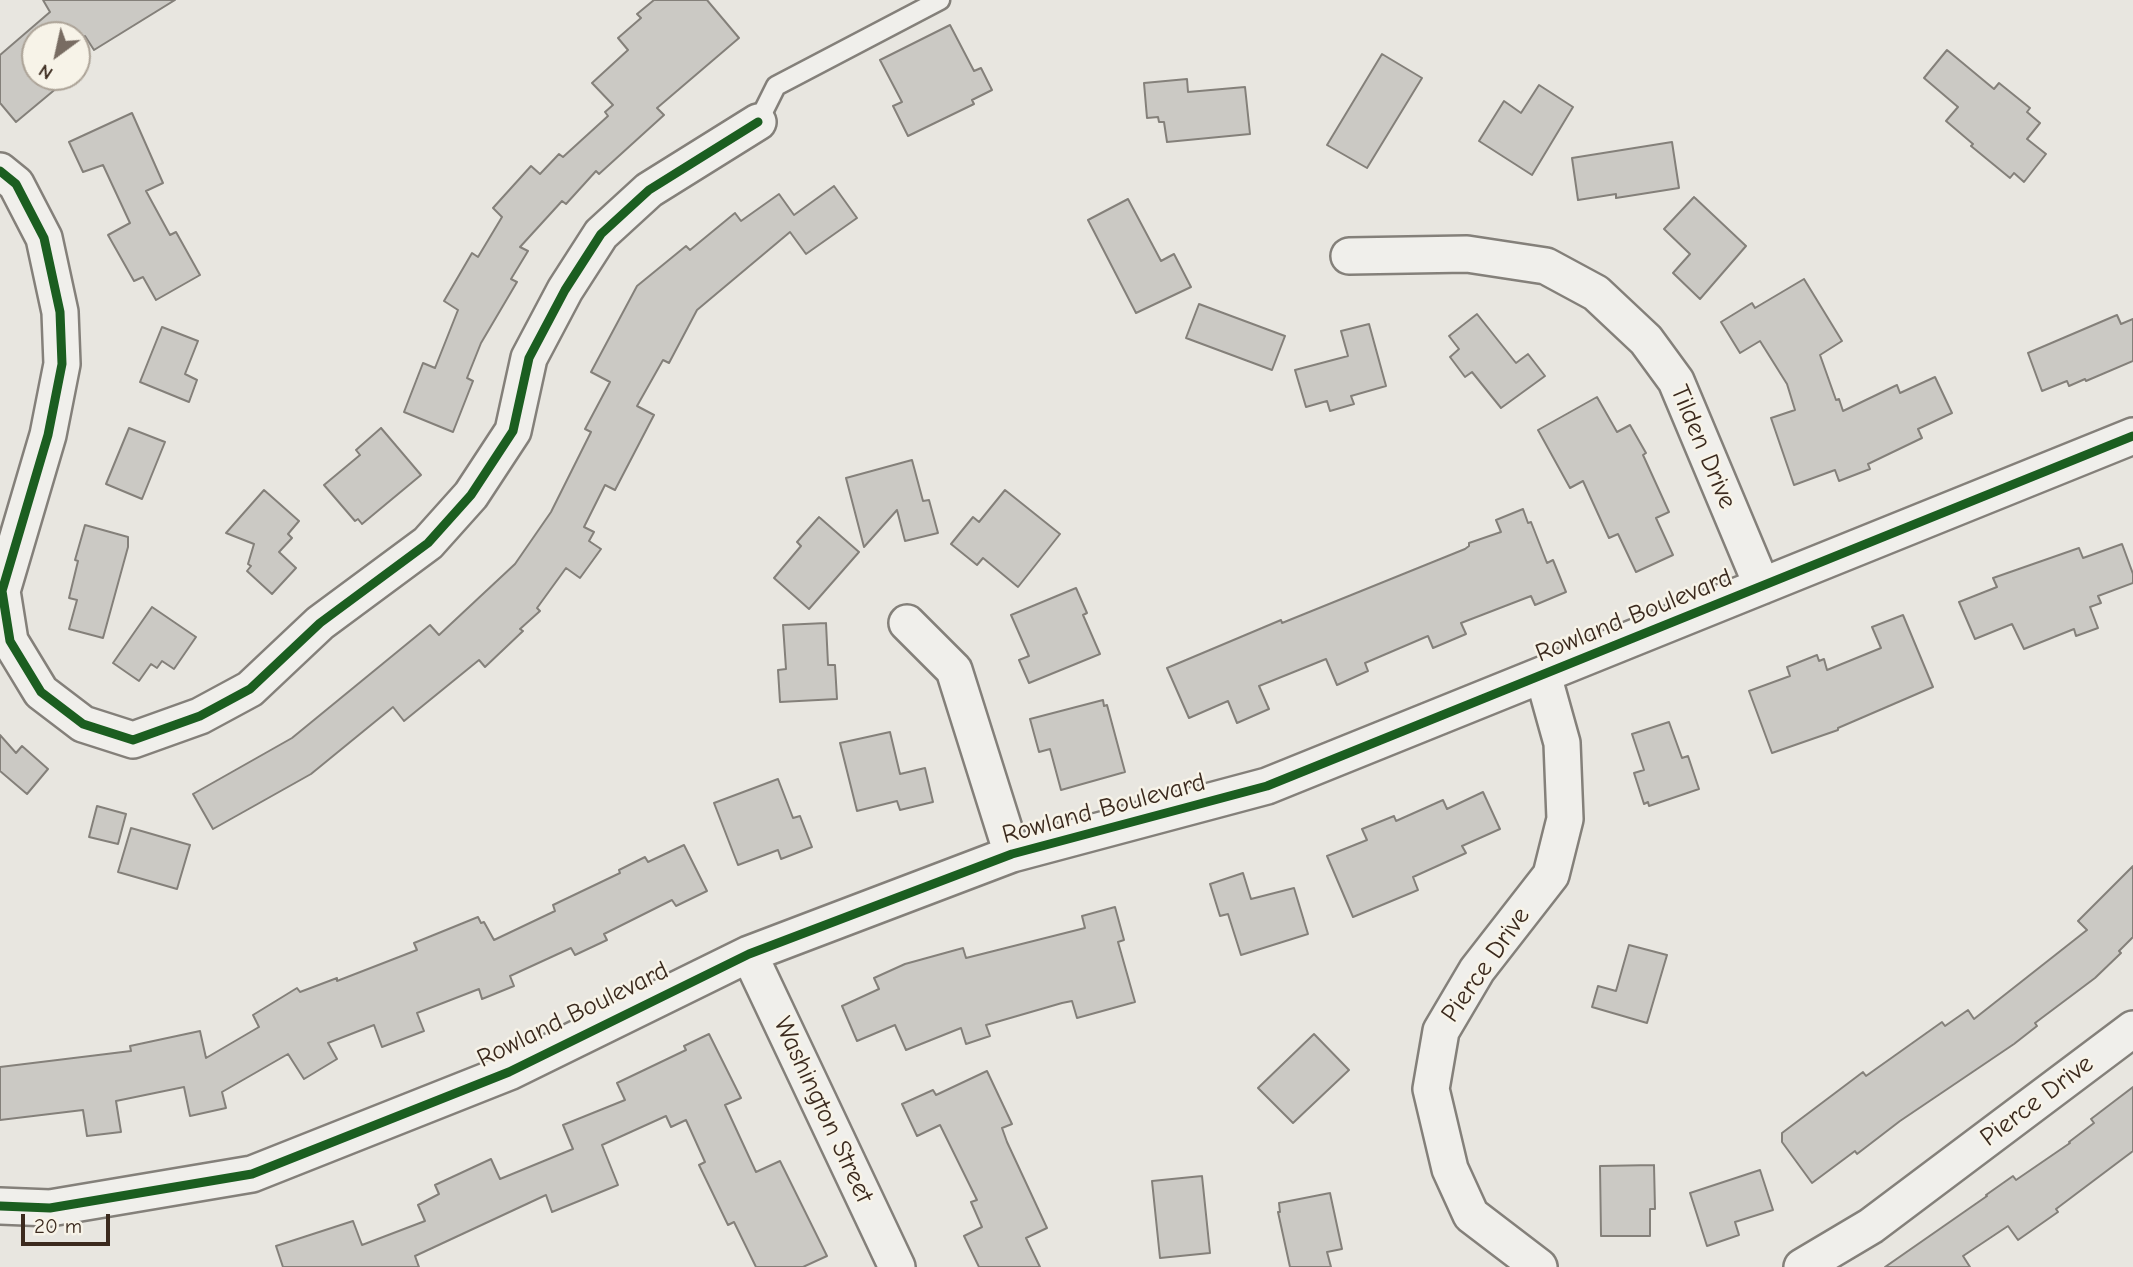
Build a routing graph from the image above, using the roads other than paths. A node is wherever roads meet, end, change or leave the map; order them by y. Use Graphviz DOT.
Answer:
graph roads {
  1 [pos="940,0"];
  2 [pos="758,122"];
  3 [pos="0,171"];
  4 [pos="1349,256"];
  5 [pos="2133,436"];
  6 [pos="1762,586"];
  7 [pos="907,623"];
  8 [pos="1543,675"];
  9 [pos="1012,855"];
  10 [pos="749,954"];
  11 [pos="2133,1029"];
  12 [pos="0,1206"];
  13 [pos="897,1267"];
  14 [pos="1539,1267"];
  15 [pos="1802,1267"];
  1 -- 2 [label="lane"];
  2 -- 3 [label="street"];
  4 -- 6 [label="street, Tilden Drive"];
  5 -- 6 [label="street, Rowland Boulevard"];
  6 -- 8 [label="street, Rowland Boulevard"];
  7 -- 9 [label="street"];
  8 -- 9 [label="street, Rowland Boulevard"];
  8 -- 14 [label="street, Pierce Drive"];
  9 -- 10 [label="street, Rowland Boulevard"];
  10 -- 12 [label="street, Rowland Boulevard"];
  10 -- 13 [label="street, Washington Street"];
  11 -- 15 [label="street, Pierce Drive"];
}
